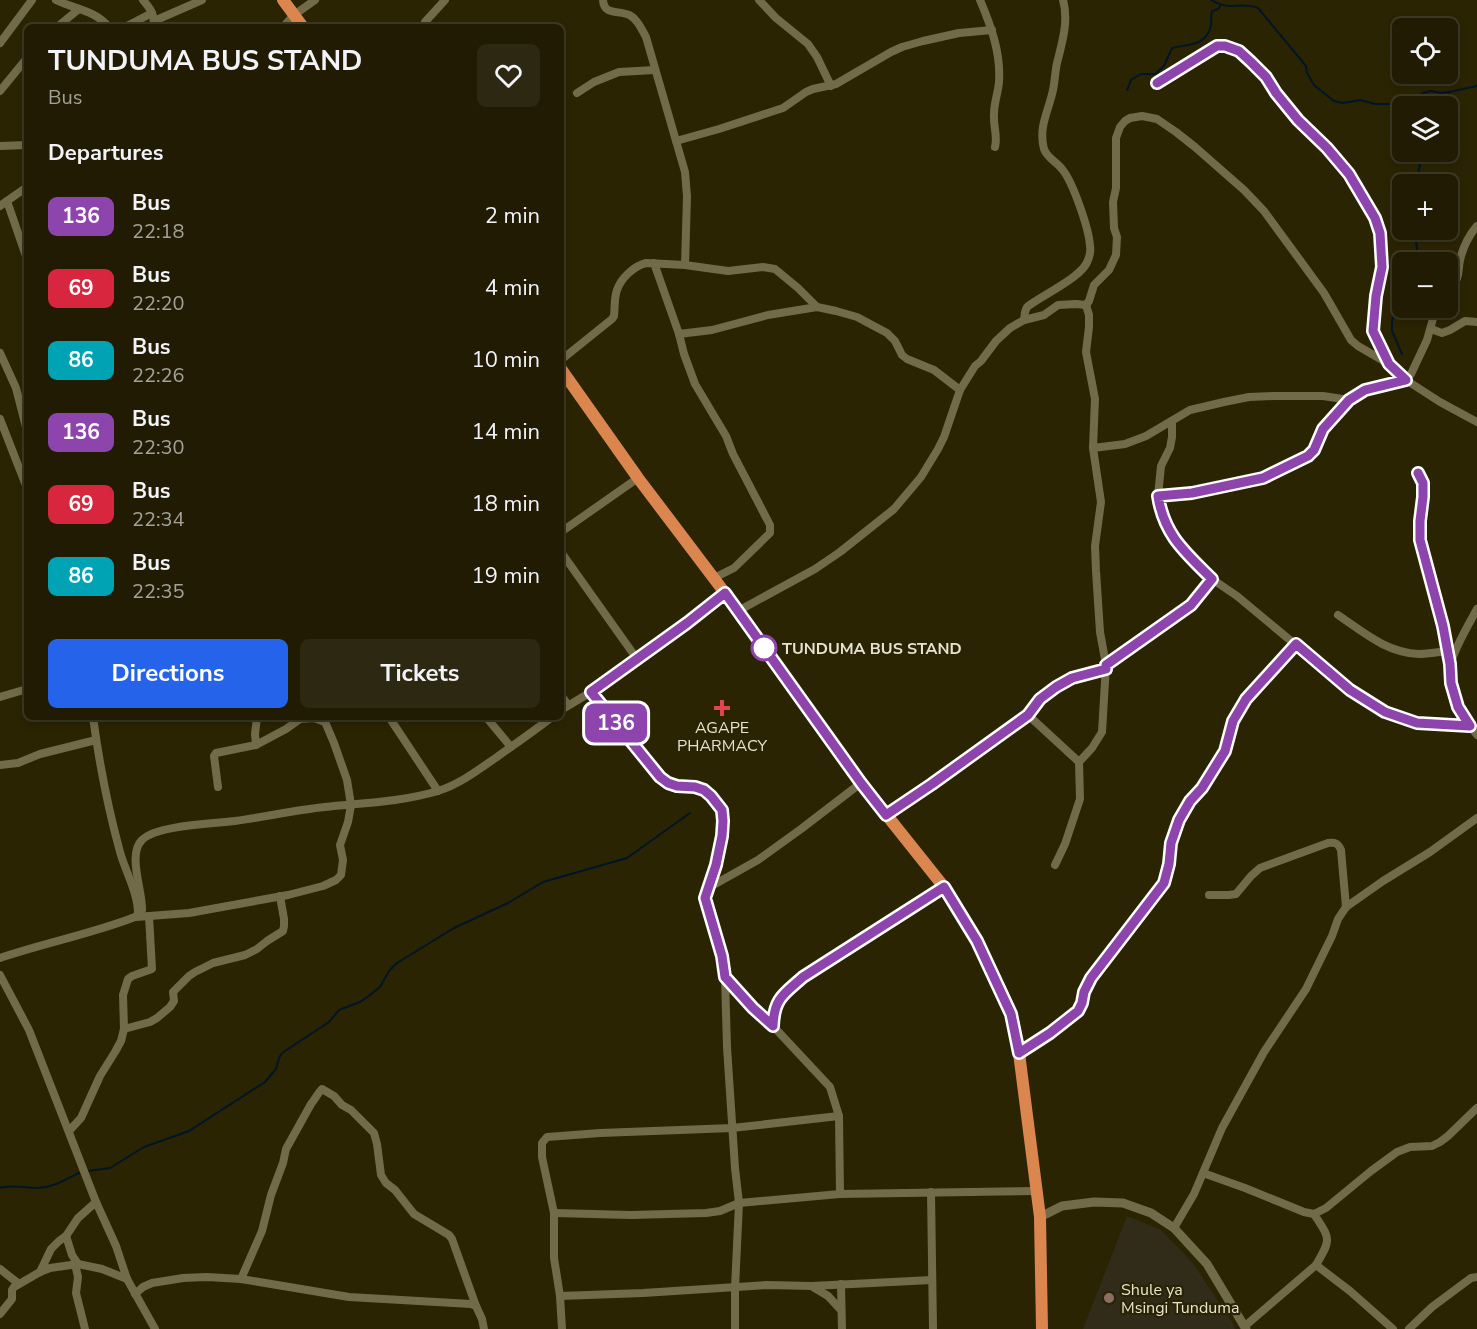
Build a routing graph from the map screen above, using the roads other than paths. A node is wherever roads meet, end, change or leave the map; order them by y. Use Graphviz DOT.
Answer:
graph roads {
  1 [pos="33,0"];
  2 [pos="56,0"];
  3 [pos="143,0"];
  4 [pos="202,0"];
  5 [pos="283,0"];
  6 [pos="315,0"];
  7 [pos="445,0"];
  8 [pos="603,0"];
  9 [pos="759,0"];
  10 [pos="980,0"];
  11 [pos="1063,0"];
  12 [pos="79,9"];
  13 [pos="294,15"];
  14 [pos="153,20"];
  15 [pos="424,22"];
  16 [pos="61,24"];
  17 [pos="106,24"];
  18 [pos="137,24"];
  19 [pos="286,24"];
  20 [pos="301,24"];
  21 [pos="992,30"];
  22 [pos="0,43"];
  23 [pos="24,62"];
  24 [pos="655,70"];
  25 [pos="1157,83"];
  26 [pos="831,86"];
  27 [pos="0,91"];
  28 [pos="577,93"];
  29 [pos="676,141"];
  30 [pos="24,145"];
  31 [pos="0,146"];
  32 [pos="995,147"];
  33 [pos="24,189"];
  34 [pos="4,203"];
  35 [pos="1477,226"];
  36 [pos="24,252"];
  37 [pos="654,263"];
  38 [pos="685,266"];
  39 [pos="1458,276"];
  40 [pos="1086,305"];
  41 [pos="817,307"];
  42 [pos="1434,318"];
  43 [pos="1024,320"];
  44 [pos="1477,322"];
  45 [pos="1431,329"];
  46 [pos="679,334"];
  47 [pos="0,353"];
  48 [pos="564,358"];
  49 [pos="1389,364"];
  50 [pos="564,373"];
  51 [pos="1406,380"];
  52 [pos="960,390"];
  53 [pos="1349,400"];
  54 [pos="24,411"];
  55 [pos="0,419"];
  56 [pos="1172,421"];
  57 [pos="1477,422"];
  58 [pos="1093,448"];
  59 [pos="1418,473"];
  60 [pos="639,478"];
  61 [pos="24,480"];
  62 [pos="1158,496"];
  63 [pos="564,530"];
  64 [pos="564,556"];
  65 [pos="714,578"];
  66 [pos="1212,579"];
  67 [pos="725,593"];
  68 [pos="1477,609"];
  69 [pos="738,611"];
  70 [pos="1338,615"];
  71 [pos="1296,644"];
  72 [pos="1448,651"];
  73 [pos="637,658"];
  74 [pos="1450,664"];
  75 [pos="1106,667"];
  76 [pos="24,690"];
  77 [pos="591,692"];
  78 [pos="0,697"];
  79 [pos="565,708"];
  80 [pos="1028,715"];
  81 [pos="93,720"];
  82 [pos="257,720"];
  83 [pos="299,720"];
  84 [pos="324,720"];
  85 [pos="391,720"];
  86 [pos="488,720"];
  87 [pos="548,720"];
  88 [pos="1470,726"];
  89 [pos="1477,735"];
  90 [pos="96,740"];
  91 [pos="256,745"];
  92 [pos="511,747"];
  93 [pos="1079,762"];
  94 [pos="0,765"];
  95 [pos="861,783"];
  96 [pos="218,787"];
  97 [pos="438,791"];
  98 [pos="351,805"];
  99 [pos="886,815"];
  100 [pos="1477,818"];
  101 [pos="1055,865"];
  102 [pos="944,887"];
  103 [pos="708,888"];
  104 [pos="1209,895"];
  105 [pos="280,897"];
  106 [pos="1346,907"];
  107 [pos="136,916"];
  108 [pos="150,916"];
  109 [pos="0,958"];
  110 [pos="0,977"];
  111 [pos="725,977"];
  112 [pos="773,1026"];
  113 [pos="124,1029"];
  114 [pos="1019,1053"];
  115 [pos="1477,1108"];
  116 [pos="839,1116"];
  117 [pos="732,1128"];
  118 [pos="69,1131"];
  119 [pos="1203,1173"];
  120 [pos="1036,1191"];
  121 [pos="931,1192"];
  122 [pos="840,1194"];
  123 [pos="96,1202"];
  124 [pos="739,1203"];
  125 [pos="554,1213"];
  126 [pos="1314,1214"];
  127 [pos="1040,1217"];
  128 [pos="1174,1228"];
  129 [pos="66,1236"];
  130 [pos="76,1264"];
  131 [pos="1316,1265"];
  132 [pos="0,1269"];
  133 [pos="40,1272"];
  134 [pos="1477,1277"];
  135 [pos="127,1279"];
  136 [pos="241,1279"];
  137 [pos="932,1280"];
  138 [pos="20,1284"];
  139 [pos="841,1284"];
  140 [pos="812,1286"];
  141 [pos="735,1288"];
  142 [pos="135,1294"];
  143 [pos="560,1296"];
  144 [pos="476,1306"];
  145 [pos="841,1310"];
  146 [pos="0,1314"];
  147 [pos="1246,1328"];
  148 [pos="85,1329"];
  149 [pos="155,1329"];
  150 [pos="484,1329"];
  151 [pos="562,1329"];
  152 [pos="735,1329"];
  153 [pos="842,1329"];
  154 [pos="933,1329"];
  155 [pos="1042,1329"];
  156 [pos="1393,1329"];
  157 [pos="1409,1329"];
  1 -- 22 [label="street"];
  2 -- 12 [label="street"];
  3 -- 14 [label="street"];
  4 -- 14 [label="street"];
  5 -- 13 [label="highway"];
  6 -- 13 [label="street"];
  7 -- 15 [label="street"];
  8 -- 24 [label="street"];
  9 -- 26 [label="street"];
  10 -- 21 [label="street"];
  11 -- 43 [label="street"];
  12 -- 16 [label="street"];
  12 -- 17 [label="street"];
  13 -- 19 [label="street"];
  13 -- 20 [label="highway"];
  14 -- 18 [label="street"];
  21 -- 26 [label="street"];
  21 -- 32 [label="street"];
  23 -- 27 [label="street"];
  24 -- 28 [label="street"];
  24 -- 29 [label="street"];
  25 -- 49 [label="street"];
  26 -- 29 [label="street"];
  29 -- 38 [label="street"];
  30 -- 31 [label="street"];
  33 -- 34 [label="street"];
  34 -- 36 [label="street"];
  35 -- 39 [label="street"];
  37 -- 38 [label="street"];
  37 -- 46 [label="street"];
  37 -- 48 [label="street"];
  38 -- 41 [label="street"];
  40 -- 43 [label="street"];
  40 -- 49 [label="street"];
  40 -- 58 [label="street"];
  41 -- 46 [label="street"];
  41 -- 52 [label="street"];
  42 -- 45 [label="street"];
  43 -- 52 [label="street"];
  44 -- 45 [label="street"];
  45 -- 51 [label="street"];
  46 -- 65 [label="street"];
  47 -- 54 [label="street"];
  49 -- 51 [label="street"];
  50 -- 60 [label="highway"];
  51 -- 53 [label="street"];
  51 -- 57 [label="street"];
  52 -- 69 [label="street"];
  53 -- 56 [label="street"];
  53 -- 62 [label="street"];
  55 -- 61 [label="street"];
  56 -- 58 [label="street"];
  56 -- 62 [label="street"];
  58 -- 75 [label="street"];
  59 -- 72 [label="street"];
  60 -- 63 [label="street"];
  60 -- 65 [label="highway"];
  62 -- 66 [label="street"];
  64 -- 73 [label="street"];
  65 -- 67 [label="highway"];
  66 -- 71 [label="street"];
  66 -- 75 [label="street"];
  67 -- 69 [label="highway"];
  67 -- 73 [label="street"];
  68 -- 74 [label="street"];
  69 -- 95 [label="highway"];
  70 -- 72 [label="street"];
  71 -- 88 [label="street"];
  71 -- 114 [label="street"];
  72 -- 74 [label="street"];
  73 -- 77 [label="street"];
  74 -- 88 [label="street"];
  75 -- 80 [label="street"];
  75 -- 93 [label="street"];
  76 -- 78 [label="street"];
  77 -- 79 [label="street"];
  77 -- 103 [label="street"];
  80 -- 93 [label="street"];
  80 -- 99 [label="street"];
  81 -- 90 [label="street"];
  82 -- 91 [label="street"];
  83 -- 91 [label="street"];
  84 -- 98 [label="street"];
  85 -- 97 [label="street"];
  86 -- 92 [label="street"];
  87 -- 92 [label="street"];
  88 -- 89 [label="street"];
  90 -- 94 [label="street"];
  90 -- 107 [label="street"];
  91 -- 96 [label="street"];
  92 -- 97 [label="street"];
  93 -- 101 [label="street"];
  95 -- 99 [label="highway"];
  95 -- 103 [label="street"];
  97 -- 98 [label="street"];
  98 -- 105 [label="street"];
  98 -- 107 [label="street"];
  99 -- 102 [label="highway"];
  100 -- 106 [label="street"];
  102 -- 112 [label="street"];
  102 -- 114 [label="highway"];
  103 -- 111 [label="street"];
  104 -- 106 [label="street"];
  105 -- 108 [label="street"];
  105 -- 113 [label="street"];
  106 -- 119 [label="street"];
  107 -- 108 [label="street"];
  107 -- 109 [label="street"];
  108 -- 113 [label="street"];
  110 -- 118 [label="street"];
  111 -- 112 [label="street"];
  111 -- 117 [label="street"];
  112 -- 116 [label="street"];
  113 -- 118 [label="street"];
  114 -- 120 [label="highway"];
  115 -- 126 [label="street"];
  116 -- 117 [label="street"];
  116 -- 122 [label="street"];
  117 -- 124 [label="street"];
  117 -- 125 [label="street"];
  118 -- 123 [label="street"];
  119 -- 126 [label="street"];
  119 -- 128 [label="street"];
  120 -- 121 [label="street"];
  120 -- 127 [label="highway"];
  121 -- 122 [label="street"];
  121 -- 137 [label="street"];
  122 -- 124 [label="street"];
  123 -- 129 [label="street"];
  123 -- 135 [label="street"];
  124 -- 125 [label="street"];
  124 -- 141 [label="street"];
  125 -- 143 [label="street"];
  126 -- 131 [label="street"];
  127 -- 128 [label="street"];
  127 -- 155 [label="highway"];
  128 -- 147 [label="street"];
  129 -- 130 [label="street"];
  129 -- 133 [label="street"];
  130 -- 133 [label="street"];
  130 -- 135 [label="street"];
  130 -- 148 [label="street"];
  131 -- 147 [label="street"];
  131 -- 156 [label="street"];
  132 -- 138 [label="street"];
  133 -- 138 [label="street"];
  134 -- 157 [label="street"];
  135 -- 142 [label="street"];
  136 -- 142 [label="street"];
  136 -- 144 [label="street"];
  136 -- 144 [label="street"];
  137 -- 139 [label="street"];
  137 -- 154 [label="street"];
  138 -- 146 [label="street"];
  139 -- 140 [label="street"];
  139 -- 145 [label="street"];
  140 -- 141 [label="street"];
  140 -- 145 [label="street"];
  141 -- 143 [label="street"];
  141 -- 152 [label="street"];
  142 -- 149 [label="street"];
  143 -- 151 [label="street"];
  144 -- 150 [label="street"];
  145 -- 153 [label="street"];
}
